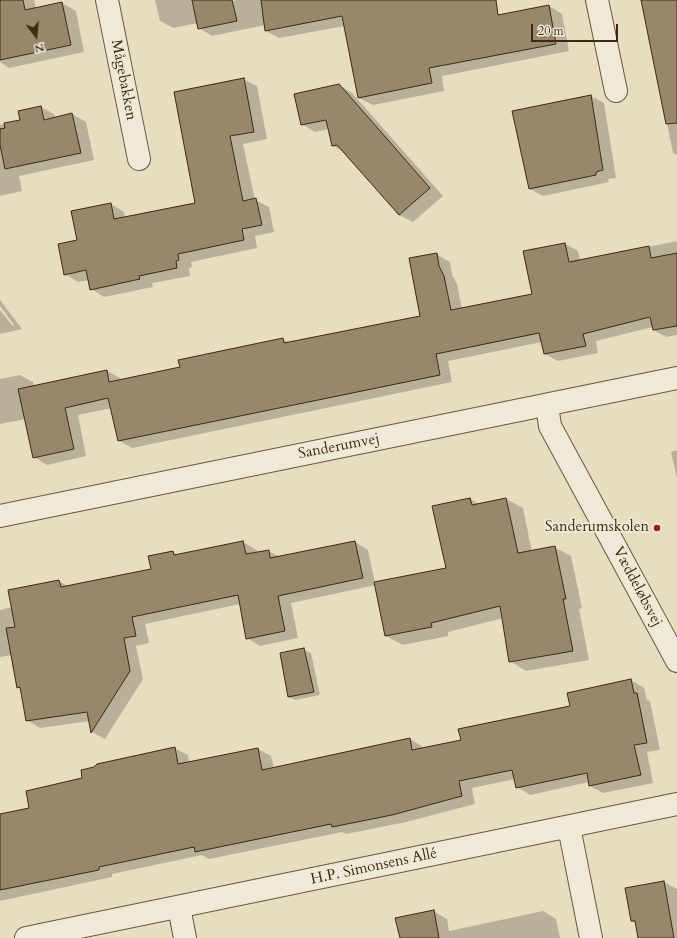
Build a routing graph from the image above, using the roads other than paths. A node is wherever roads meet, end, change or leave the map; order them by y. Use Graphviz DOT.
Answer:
graph roads {
  1 [pos="107,0"];
  2 [pos="597,0"];
  3 [pos="616,91"];
  4 [pos="139,159"];
  5 [pos="677,378"];
  6 [pos="547,405"];
  7 [pos="0,516"];
  8 [pos="677,661"];
  9 [pos="677,804"];
  10 [pos="569,827"];
  11 [pos="179,907"];
  12 [pos="26,938"];
  13 [pos="185,938"];
  14 [pos="591,938"];
  1 -- 4 [label="street, Mågebakken"];
  2 -- 3 [label="street"];
  5 -- 6 [label="street, Sanderumvej"];
  6 -- 7 [label="street, Sanderumvej"];
  6 -- 8 [label="street, Væddeløbsvej"];
  9 -- 10 [label="street, H.P. Simonsens Allé"];
  10 -- 11 [label="street, H.P. Simonsens Allé"];
  10 -- 14 [label="street"];
  11 -- 12 [label="street, H.P. Simonsens Allé"];
  11 -- 13 [label="street"];
}
